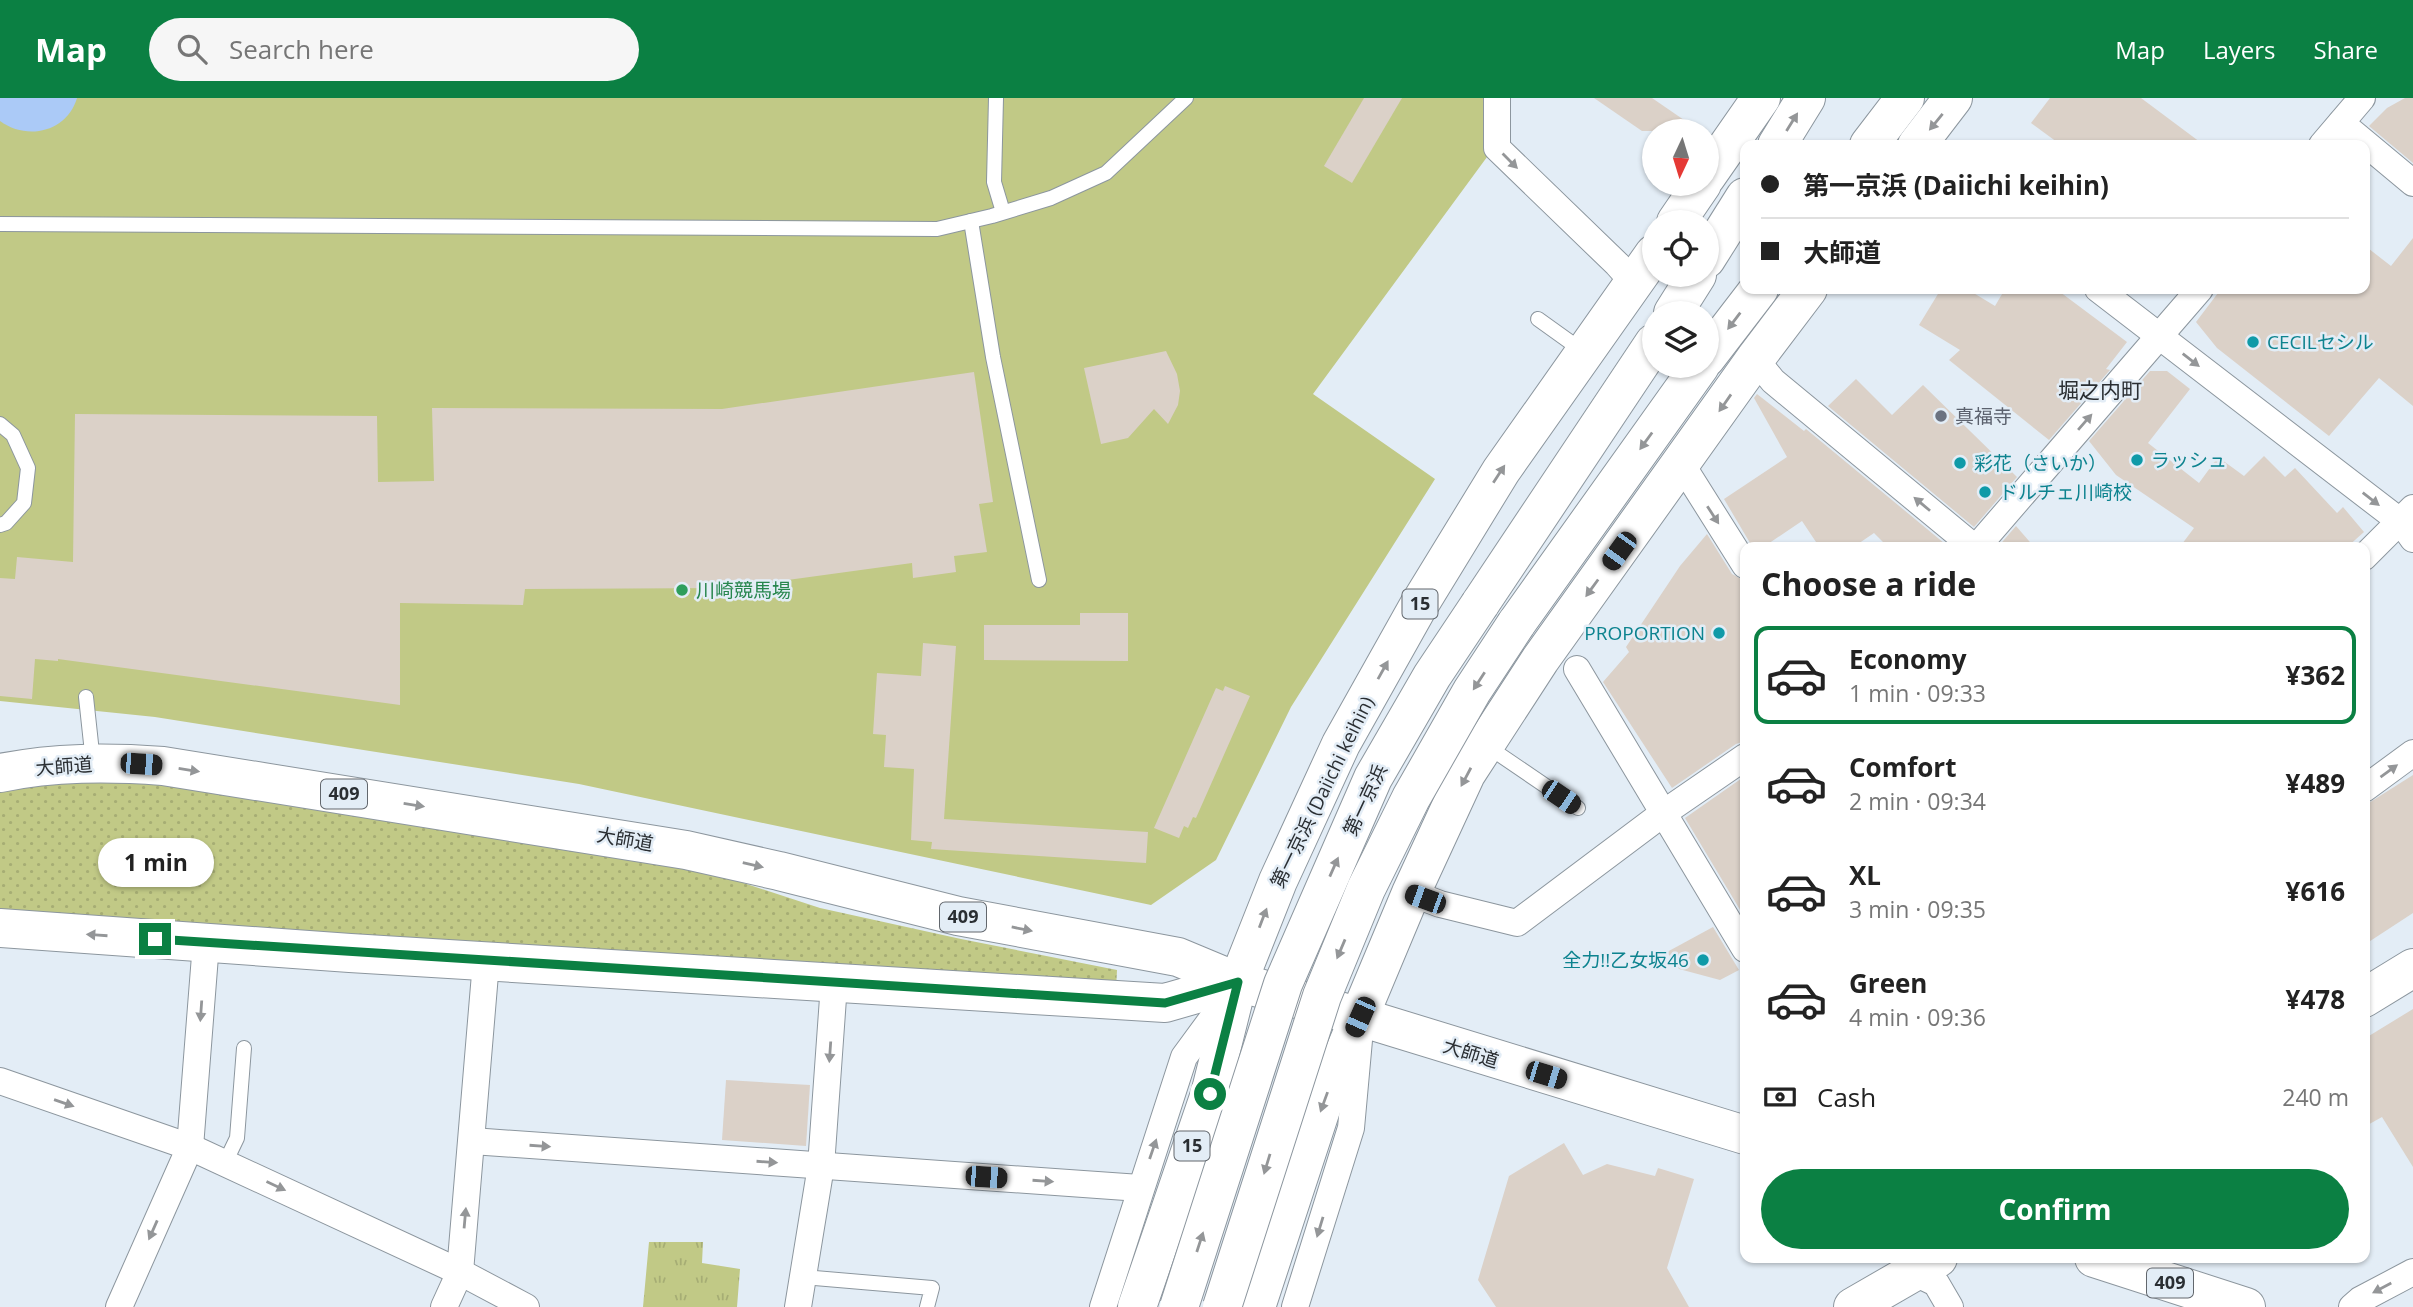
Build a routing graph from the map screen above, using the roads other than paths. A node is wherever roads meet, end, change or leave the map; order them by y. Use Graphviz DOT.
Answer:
graph roads {
  1 [pos="996,98"];
  2 [pos="1186,98"];
  3 [pos="1497,98"];
  4 [pos="1806,98"];
  5 [pos="1905,98"];
  6 [pos="1953,98"];
  7 [pos="2362,98"];
  8 [pos="1752,101"];
  9 [pos="2341,123"];
  10 [pos="1780,140"];
  11 [pos="1872,140"];
  12 [pos="1921,140"];
  13 [pos="2326,140"];
  14 [pos="2361,140"];
  15 [pos="2370,147"];
  16 [pos="1719,156"];
  17 [pos="2413,183"];
  18 [pos="1740,205"];
  19 [pos="1003,212"];
  20 [pos="971,221"];
  21 [pos="0,224"];
  22 [pos="1719,238"];
  23 [pos="1642,268"];
  24 [pos="1642,271"];
  25 [pos="1755,294"];
  26 [pos="1804,294"];
  27 [pos="2105,294"];
  28 [pos="2196,294"];
  29 [pos="1538,319"];
  30 [pos="2160,336"];
  31 [pos="1719,341"];
  32 [pos="1585,352"];
  33 [pos="1755,359"];
  34 [pos="1642,361"];
  35 [pos="1691,378"];
  36 [pos="0,424"];
  37 [pos="1682,464"];
  38 [pos="2409,523"];
  39 [pos="0,524"];
  40 [pos="1968,542"];
  41 [pos="1980,542"];
  42 [pos="2370,552"];
  43 [pos="1740,557"];
  44 [pos="1039,580"];
  45 [pos="1577,669"];
  46 [pos="86,696"];
  47 [pos="1486,745"];
  48 [pos="2413,753"];
  49 [pos="1740,760"];
  50 [pos="93,764"];
  51 [pos="0,773"];
  52 [pos="2370,785"];
  53 [pos="1578,808"];
  54 [pos="1665,812"];
  55 [pos="1410,893"];
  56 [pos="0,928"];
  57 [pos="1740,939"];
  58 [pos="206,943"];
  59 [pos="486,962"];
  60 [pos="2413,968"];
  61 [pos="1238,982"];
  62 [pos="834,984"];
  63 [pos="2370,994"];
  64 [pos="1360,1017"];
  65 [pos="244,1048"];
  66 [pos="0,1081"];
  67 [pos="1740,1133"];
  68 [pos="472,1141"];
  69 [pos="190,1147"];
  70 [pos="225,1163"];
  71 [pos="821,1166"];
  72 [pos="1140,1188"];
  73 [pos="2110,1263"];
  74 [pos="1925,1265"];
  75 [pos="460,1272"];
  76 [pos="2413,1272"];
  77 [pos="803,1277"];
  78 [pos="119,1307"];
  79 [pos="444,1307"];
  80 [pos="526,1307"];
  81 [pos="798,1307"];
  82 [pos="927,1307"];
  83 [pos="1103,1307"];
  84 [pos="1137,1307"];
  85 [pos="1179,1307"];
  86 [pos="1222,1307"];
  87 [pos="1256,1307"];
  88 [pos="1295,1307"];
  89 [pos="1853,1307"];
  90 [pos="1950,1307"];
  91 [pos="2246,1307"];
  92 [pos="2352,1307"];
  1 -- 19 [label="lane"];
  2 -- 19 [label="lane"];
  3 -- 23 [label="street, one-way"];
  10 -- 4 [label="main road, one-way"];
  5 -- 11 [label="main road"];
  6 -- 12 [label="main road, one-way"];
  7 -- 9 [label="street"];
  8 -- 16 [label="main road"];
  9 -- 13 [label="street"];
  9 -- 14 [label="street"];
  15 -- 17 [label="street"];
  18 -- 22 [label="main road"];
  19 -- 20 [label="lane"];
  20 -- 21 [label="lane"];
  20 -- 44 [label="lane"];
  24 -- 32 [label="main road, 第一京浜 (Daiichi keihin) / 15"];
  25 -- 31 [label="main road, one-way"];
  26 -- 33 [label="main road"];
  27 -- 30 [label="street"];
  28 -- 30 [label="street"];
  29 -- 32 [label="lane"];
  30 -- 38 [label="street, one-way"];
  41 -- 30 [label="street, one-way"];
  61 -- 32 [label="main road, 第一京浜 (Daiichi keihin) / 15, one-way"];
  33 -- 37 [label="main road, one-way"];
  40 -- 33 [label="street, one-way"];
  85 -- 34 [label="main road, 第一京浜 / 15, one-way, bridge"];
  35 -- 86 [label="main road, 第一京浜, one-way, bridge"];
  36 -- 39 [label="lane"];
  37 -- 43 [label="street, one-way"];
  37 -- 47 [label="main road, one-way"];
  38 -- 42 [label="street"];
  45 -- 54 [label="street"];
  46 -- 50 [label="lane"];
  47 -- 53 [label="lane"];
  47 -- 55 [label="main road, one-way"];
  52 -- 48 [label="street, one-way"];
  49 -- 54 [label="street"];
  50 -- 51 [label="main road, 大師道 / 409"];
  50 -- 61 [label="main road, 大師道 / 409, one-way"];
  54 -- 55 [label="street"];
  54 -- 57 [label="street"];
  55 -- 64 [label="main road"];
  58 -- 56 [label="main road, one-way"];
  58 -- 59 [label="main road"];
  58 -- 69 [label="street, one-way"];
  59 -- 62 [label="main road"];
  59 -- 68 [label="street"];
  60 -- 63 [label="main road"];
  61 -- 62 [label="main road"];
  61 -- 64 [label="main road, 大師道 / 409"];
  72 -- 61 [label="street, one-way"];
  61 -- 84 [label="main road, 第一京浜 (Daiichi keihin) / 15"];
  62 -- 71 [label="street, one-way"];
  64 -- 67 [label="main road, 大師道 / 409"];
  64 -- 87 [label="main road, one-way"];
  64 -- 88 [label="street, one-way"];
  65 -- 70 [label="lane"];
  66 -- 69 [label="street, one-way"];
  68 -- 71 [label="street, one-way"];
  75 -- 68 [label="street, one-way"];
  69 -- 70 [label="street"];
  69 -- 78 [label="street, one-way"];
  70 -- 75 [label="street, one-way"];
  71 -- 72 [label="street, one-way"];
  71 -- 77 [label="street"];
  72 -- 83 [label="street"];
  73 -- 91 [label="main road, 409"];
  74 -- 89 [label="main road"];
  74 -- 90 [label="street"];
  75 -- 79 [label="street"];
  75 -- 80 [label="street"];
  76 -- 92 [label="street, one-way"];
  77 -- 81 [label="street"];
  77 -- 82 [label="lane"];
}
